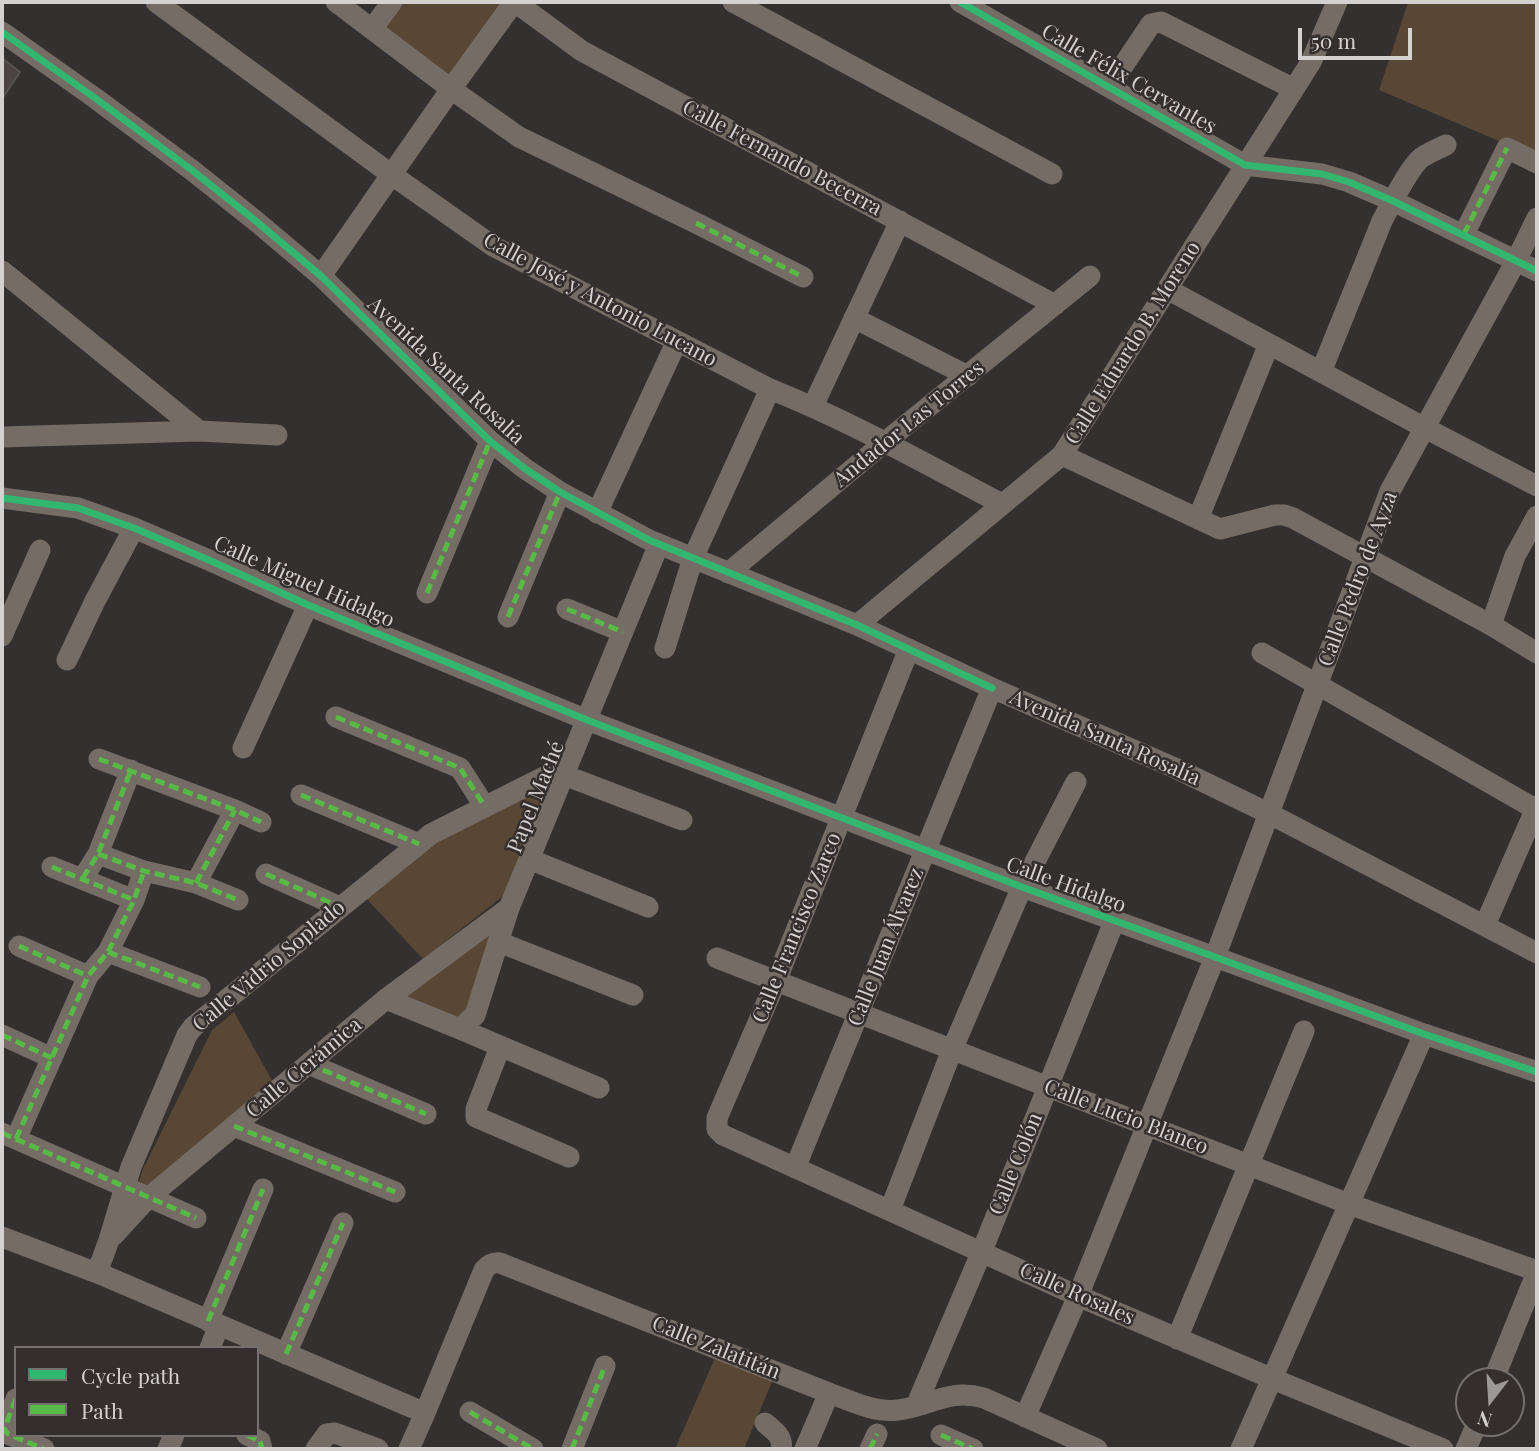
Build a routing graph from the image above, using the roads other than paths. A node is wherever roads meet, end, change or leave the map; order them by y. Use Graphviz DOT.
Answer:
graph roads {
  1 [pos="156,2"];
  2 [pos="336,2"];
  3 [pos="392,2"];
  4 [pos="515,2"];
  5 [pos="733,2"];
  6 [pos="960,2"];
  7 [pos="1338,2"];
  8 [pos="982,7"];
  9 [pos="372,29"];
  10 [pos="2,32"];
  11 [pos="1109,87"];
  12 [pos="451,89"];
  13 [pos="1294,89"];
  14 [pos="1446,145"];
  15 [pos="1537,163"];
  16 [pos="1245,165"];
  17 [pos="392,174"];
  18 [pos="1052,174"];
  19 [pos="1393,201"];
  20 [pos="1537,218"];
  21 [pos="900,221"];
  22 [pos="1464,234"];
  23 [pos="1516,261"];
  24 [pos="2,271"];
  25 [pos="1537,271"];
  26 [pos="321,276"];
  27 [pos="1090,276"];
  28 [pos="803,278"];
  29 [pos="1167,289"];
  30 [pos="1055,305"];
  31 [pos="853,318"];
  32 [pos="677,341"];
  33 [pos="1269,344"];
  34 [pos="1321,372"];
  35 [pos="968,376"];
  36 [pos="770,389"];
  37 [pos="813,406"];
  38 [pos="1424,428"];
  39 [pos="199,431"];
  40 [pos="277,435"];
  41 [pos="2,436"];
  42 [pos="490,441"];
  43 [pos="885,442"];
  44 [pos="1062,455"];
  45 [pos="1537,486"];
  46 [pos="560,492"];
  47 [pos="2,498"];
  48 [pos="1002,505"];
  49 [pos="597,513"];
  50 [pos="1537,516"];
  51 [pos="1198,519"];
  52 [pos="134,528"];
  53 [pos="659,544"];
  54 [pos="40,550"];
  55 [pos="1366,557"];
  56 [pos="693,558"];
  57 [pos="728,573"];
  58 [pos="426,593"];
  59 [pos="308,606"];
  60 [pos="567,609"];
  61 [pos="508,617"];
  62 [pos="857,625"];
  63 [pos="1491,625"];
  64 [pos="623,632"];
  65 [pos="2,636"];
  66 [pos="665,648"];
  67 [pos="909,649"];
  68 [pos="1262,653"];
  69 [pos="1537,653"];
  70 [pos="67,660"];
  71 [pos="1318,685"];
  72 [pos="992,688"];
  73 [pos="336,717"];
  74 [pos="587,720"];
  75 [pos="243,748"];
  76 [pos="99,759"];
  77 [pos="131,770"];
  78 [pos="566,770"];
  79 [pos="1076,782"];
  80 [pos="301,795"];
  81 [pos="485,807"];
  82 [pos="1537,808"];
  83 [pos="235,810"];
  84 [pos="1270,814"];
  85 [pos="842,818"];
  86 [pos="682,821"];
  87 [pos="261,822"];
  88 [pos="419,844"];
  89 [pos="925,851"];
  90 [pos="98,854"];
  91 [pos="529,859"];
  92 [pos="52,867"];
  93 [pos="144,871"];
  94 [pos="266,874"];
  95 [pos="83,878"];
  96 [pos="196,883"];
  97 [pos="1022,887"];
  98 [pos="134,900"];
  99 [pos="238,900"];
  100 [pos="340,907"];
  101 [pos="648,907"];
  102 [pos="509,908"];
  103 [pos="1114,922"];
  104 [pos="1486,925"];
  105 [pos="499,942"];
  106 [pos="19,946"];
  107 [pos="108,952"];
  108 [pos="1537,953"];
  109 [pos="1215,957"];
  110 [pos="717,958"];
  111 [pos="88,976"];
  112 [pos="776,981"];
  113 [pos="200,987"];
  114 [pos="633,995"];
  115 [pos="386,999"];
  116 [pos="859,1014"];
  117 [pos="460,1029"];
  118 [pos="1304,1031"];
  119 [pos="1424,1034"];
  120 [pos="2,1035"];
  121 [pos="500,1047"];
  122 [pos="952,1050"];
  123 [pos="52,1058"];
  124 [pos="309,1064"];
  125 [pos="1537,1072"];
  126 [pos="1047,1087"];
  127 [pos="599,1088"];
  128 [pos="426,1114"];
  129 [pos="234,1126"];
  130 [pos="1148,1126"];
  131 [pos="716,1129"];
  132 [pos="9,1136"];
  133 [pos="569,1157"];
  134 [pos="1248,1165"];
  135 [pos="795,1168"];
  136 [pos="124,1187"];
  137 [pos="263,1189"];
  138 [pos="395,1192"];
  139 [pos="148,1198"];
  140 [pos="1349,1204"];
  141 [pos="890,1210"];
  142 [pos="196,1218"];
  143 [pos="343,1223"];
  144 [pos="2,1237"];
  145 [pos="109,1240"];
  146 [pos="982,1251"];
  147 [pos="1537,1271"];
  148 [pos="97,1273"];
  149 [pos="1078,1296"];
  150 [pos="214,1323"];
  151 [pos="1177,1339"];
  152 [pos="210,1346"];
  153 [pos="286,1354"];
  154 [pos="605,1366"];
  155 [pos="1499,1367"];
  156 [pos="1273,1379"];
  157 [pos="829,1393"];
  158 [pos="14,1404"];
  159 [pos="916,1406"];
  160 [pos="470,1412"];
  161 [pos="425,1413"];
  162 [pos="1024,1417"];
  163 [pos="765,1423"];
  164 [pos="941,1435"];
  165 [pos="14,1436"];
  166 [pos="17,1437"];
  167 [pos="251,1437"];
  168 [pos="44,1449"];
  169 [pos="262,1449"];
  170 [pos="316,1449"];
  171 [pos="378,1449"];
  172 [pos="409,1449"];
  173 [pos="533,1449"];
  174 [pos="572,1449"];
  175 [pos="781,1449"];
  176 [pos="805,1449"];
  177 [pos="973,1449"];
  178 [pos="1097,1449"];
  179 [pos="1241,1449"];
  180 [pos="1443,1449"];
  1 -- 17 [label="street, Calle José y Antonio Lucano"];
  2 -- 9 [label="street"];
  3 -- 9 [label="street"];
  4 -- 12 [label="street"];
  4 -- 21 [label="street, Calle Fernando Becerra"];
  5 -- 18 [label="street"];
  6 -- 8 [label="street, Calle Félix Cervantes"];
  7 -- 13 [label="street, Calle Eduardo B. Moreno"];
  8 -- 11 [label="street, Calle Félix Cervantes"];
  9 -- 12 [label="street"];
  10 -- 26 [label="street, Avenida Santa Rosalía"];
  11 -- 13 [label="street"];
  11 -- 16 [label="street, Calle Félix Cervantes"];
  12 -- 17 [label="street"];
  12 -- 28 [label="street"];
  13 -- 16 [label="street, Calle Eduardo B. Moreno"];
  14 -- 19 [label="street"];
  15 -- 22 [label="street"];
  16 -- 19 [label="street"];
  16 -- 29 [label="street, Calle Eduardo B. Moreno"];
  17 -- 26 [label="street"];
  17 -- 32 [label="street, Calle José y Antonio Lucano"];
  19 -- 22 [label="street"];
  19 -- 34 [label="street"];
  20 -- 23 [label="street, Calle Pedro de Ayza"];
  21 -- 30 [label="street, Calle Fernando Becerra"];
  21 -- 31 [label="street"];
  22 -- 23 [label="street"];
  23 -- 25 [label="street"];
  23 -- 38 [label="street, Calle Pedro de Ayza"];
  24 -- 39 [label="street"];
  26 -- 42 [label="street, Avenida Santa Rosalía"];
  27 -- 30 [label="street, Andador Las Torres"];
  29 -- 33 [label="street"];
  29 -- 44 [label="street, Calle Eduardo B. Moreno"];
  30 -- 35 [label="street, Andador Las Torres"];
  31 -- 35 [label="street"];
  31 -- 37 [label="street"];
  32 -- 36 [label="street, Calle José y Antonio Lucano"];
  32 -- 49 [label="street"];
  33 -- 34 [label="street"];
  33 -- 51 [label="street"];
  34 -- 38 [label="street"];
  35 -- 43 [label="street, Andador Las Torres"];
  36 -- 37 [label="street, Calle José y Antonio Lucano"];
  36 -- 56 [label="street"];
  37 -- 43 [label="street, Calle José y Antonio Lucano"];
  38 -- 45 [label="street"];
  38 -- 55 [label="street, Calle Pedro de Ayza"];
  39 -- 40 [label="street"];
  39 -- 41 [label="street"];
  42 -- 46 [label="street, Avenida Santa Rosalía"];
  42 -- 58 [label="street"];
  43 -- 48 [label="street, Calle José y Antonio Lucano"];
  43 -- 57 [label="street, Andador Las Torres"];
  44 -- 48 [label="street, Calle Eduardo B. Moreno"];
  44 -- 51 [label="street"];
  46 -- 49 [label="street, Avenida Santa Rosalía"];
  46 -- 61 [label="street"];
  47 -- 52 [label="street, Calle Miguel Hidalgo"];
  48 -- 62 [label="street, Calle Eduardo B. Moreno"];
  49 -- 53 [label="street, Avenida Santa Rosalía"];
  50 -- 63 [label="street"];
  51 -- 55 [label="street"];
  52 -- 59 [label="street, Calle Miguel Hidalgo"];
  52 -- 70 [label="street"];
  53 -- 56 [label="street, Avenida Santa Rosalía"];
  53 -- 64 [label="street, Papel Maché"];
  54 -- 65 [label="street"];
  55 -- 63 [label="street"];
  55 -- 71 [label="street, Calle Pedro de Ayza"];
  56 -- 57 [label="street, Avenida Santa Rosalía"];
  56 -- 66 [label="street"];
  57 -- 62 [label="street, Avenida Santa Rosalía"];
  59 -- 74 [label="street, Calle Miguel Hidalgo"];
  59 -- 75 [label="street"];
  60 -- 64 [label="street"];
  62 -- 67 [label="street, Avenida Santa Rosalía"];
  63 -- 69 [label="street"];
  64 -- 74 [label="street, Papel Maché"];
  67 -- 72 [label="street, Avenida Santa Rosalía"];
  67 -- 85 [label="street, Calle Francisco Zarco"];
  68 -- 71 [label="street"];
  71 -- 82 [label="street"];
  71 -- 84 [label="street, Calle Pedro de Ayza"];
  72 -- 84 [label="street, Avenida Santa Rosalía"];
  72 -- 89 [label="street, Calle Juan Álvarez"];
  73 -- 81 [label="street"];
  74 -- 78 [label="street, Papel Maché"];
  74 -- 85 [label="street, Calle Hidalgo"];
  76 -- 77 [label="street"];
  77 -- 83 [label="street"];
  77 -- 90 [label="street"];
  78 -- 81 [label="street, Calle Vidrio Soplado"];
  78 -- 86 [label="street"];
  78 -- 91 [label="street, Papel Maché"];
  79 -- 97 [label="street"];
  80 -- 88 [label="street"];
  81 -- 88 [label="street, Calle Vidrio Soplado"];
  82 -- 104 [label="street"];
  83 -- 87 [label="street"];
  83 -- 96 [label="street"];
  84 -- 104 [label="street, Avenida Santa Rosalía"];
  84 -- 109 [label="street, Calle Pedro de Ayza"];
  85 -- 89 [label="street, Calle Hidalgo"];
  85 -- 112 [label="street, Calle Francisco Zarco"];
  88 -- 100 [label="street, Calle Vidrio Soplado"];
  89 -- 97 [label="street, Calle Hidalgo"];
  89 -- 116 [label="street, Calle Juan Álvarez"];
  90 -- 93 [label="street"];
  90 -- 95 [label="street"];
  91 -- 101 [label="street"];
  91 -- 102 [label="street, Papel Maché"];
  92 -- 95 [label="street"];
  93 -- 96 [label="street"];
  93 -- 98 [label="street"];
  94 -- 100 [label="street"];
  95 -- 98 [label="street"];
  96 -- 99 [label="street"];
  97 -- 103 [label="street, Calle Hidalgo"];
  97 -- 122 [label="street"];
  98 -- 107 [label="street"];
  100 -- 136 [label="street, Calle Vidrio Soplado"];
  102 -- 105 [label="street, Papel Maché"];
  102 -- 115 [label="street, Calle Cerámica"];
  103 -- 109 [label="street, Calle Hidalgo"];
  103 -- 126 [label="street, Calle Colón"];
  104 -- 108 [label="street, Avenida Santa Rosalía"];
  105 -- 114 [label="street"];
  105 -- 117 [label="street, Papel Maché"];
  106 -- 111 [label="street"];
  107 -- 111 [label="street"];
  107 -- 113 [label="street"];
  109 -- 119 [label="street, Calle Hidalgo"];
  109 -- 130 [label="street, Calle Pedro de Ayza"];
  110 -- 112 [label="street, Calle Lucio Blanco"];
  111 -- 123 [label="street"];
  112 -- 116 [label="street, Calle Lucio Blanco"];
  112 -- 131 [label="street, Calle Francisco Zarco"];
  115 -- 117 [label="street"];
  115 -- 124 [label="street, Calle Cerámica"];
  116 -- 122 [label="street, Calle Lucio Blanco"];
  116 -- 135 [label="street, Calle Juan Álvarez"];
  117 -- 121 [label="street"];
  118 -- 134 [label="street"];
  119 -- 125 [label="street, Calle Hidalgo"];
  119 -- 140 [label="street"];
  120 -- 123 [label="street"];
  121 -- 127 [label="street"];
  121 -- 133 [label="street"];
  122 -- 126 [label="street, Calle Lucio Blanco"];
  122 -- 141 [label="street"];
  123 -- 132 [label="street"];
  124 -- 128 [label="street"];
  124 -- 129 [label="street, Calle Cerámica"];
  126 -- 130 [label="street, Calle Lucio Blanco"];
  126 -- 146 [label="street, Calle Colón"];
  129 -- 138 [label="street"];
  129 -- 139 [label="street, Calle Cerámica"];
  130 -- 134 [label="street, Calle Lucio Blanco"];
  130 -- 149 [label="street, Calle Pedro de Ayza"];
  131 -- 135 [label="street, Calle Rosales"];
  132 -- 136 [label="street"];
  134 -- 140 [label="street, Calle Lucio Blanco"];
  134 -- 151 [label="street"];
  135 -- 141 [label="street, Calle Rosales"];
  136 -- 139 [label="street"];
  136 -- 145 [label="street, Calle Vidrio Soplado"];
  137 -- 150 [label="street"];
  139 -- 142 [label="street"];
  139 -- 145 [label="street, Calle Cerámica"];
  140 -- 147 [label="street, Calle Lucio Blanco"];
  140 -- 156 [label="street"];
  141 -- 146 [label="street, Calle Rosales"];
  143 -- 153 [label="street"];
  144 -- 148 [label="street"];
  145 -- 148 [label="street, Calle Vidrio Soplado"];
  146 -- 149 [label="street, Calle Rosales"];
  146 -- 159 [label="street, Calle Colón"];
  147 -- 155 [label="street"];
  148 -- 150 [label="street"];
  149 -- 151 [label="street, Calle Rosales"];
  149 -- 162 [label="street, Calle Pedro de Ayza"];
  150 -- 152 [label="street"];
  150 -- 153 [label="street"];
  151 -- 156 [label="street, Calle Rosales"];
  153 -- 161 [label="street"];
  154 -- 174 [label="street"];
  156 -- 179 [label="street"];
  156 -- 180 [label="street, Calle Rosales"];
  157 -- 159 [label="street, Calle Zalatitán"];
  157 -- 161 [label="street, Calle Zalatitán"];
  157 -- 176 [label="street"];
  158 -- 165 [label="street"];
  159 -- 162 [label="street, Calle Zalatitán"];
  160 -- 173 [label="street"];
  161 -- 172 [label="street, Calle Zalatitán"];
  162 -- 178 [label="street, Calle Zalatitán"];
  163 -- 175 [label="street"];
  164 -- 177 [label="street"];
  166 -- 168 [label="street"];
  167 -- 169 [label="street"];
  170 -- 171 [label="street"];
}
